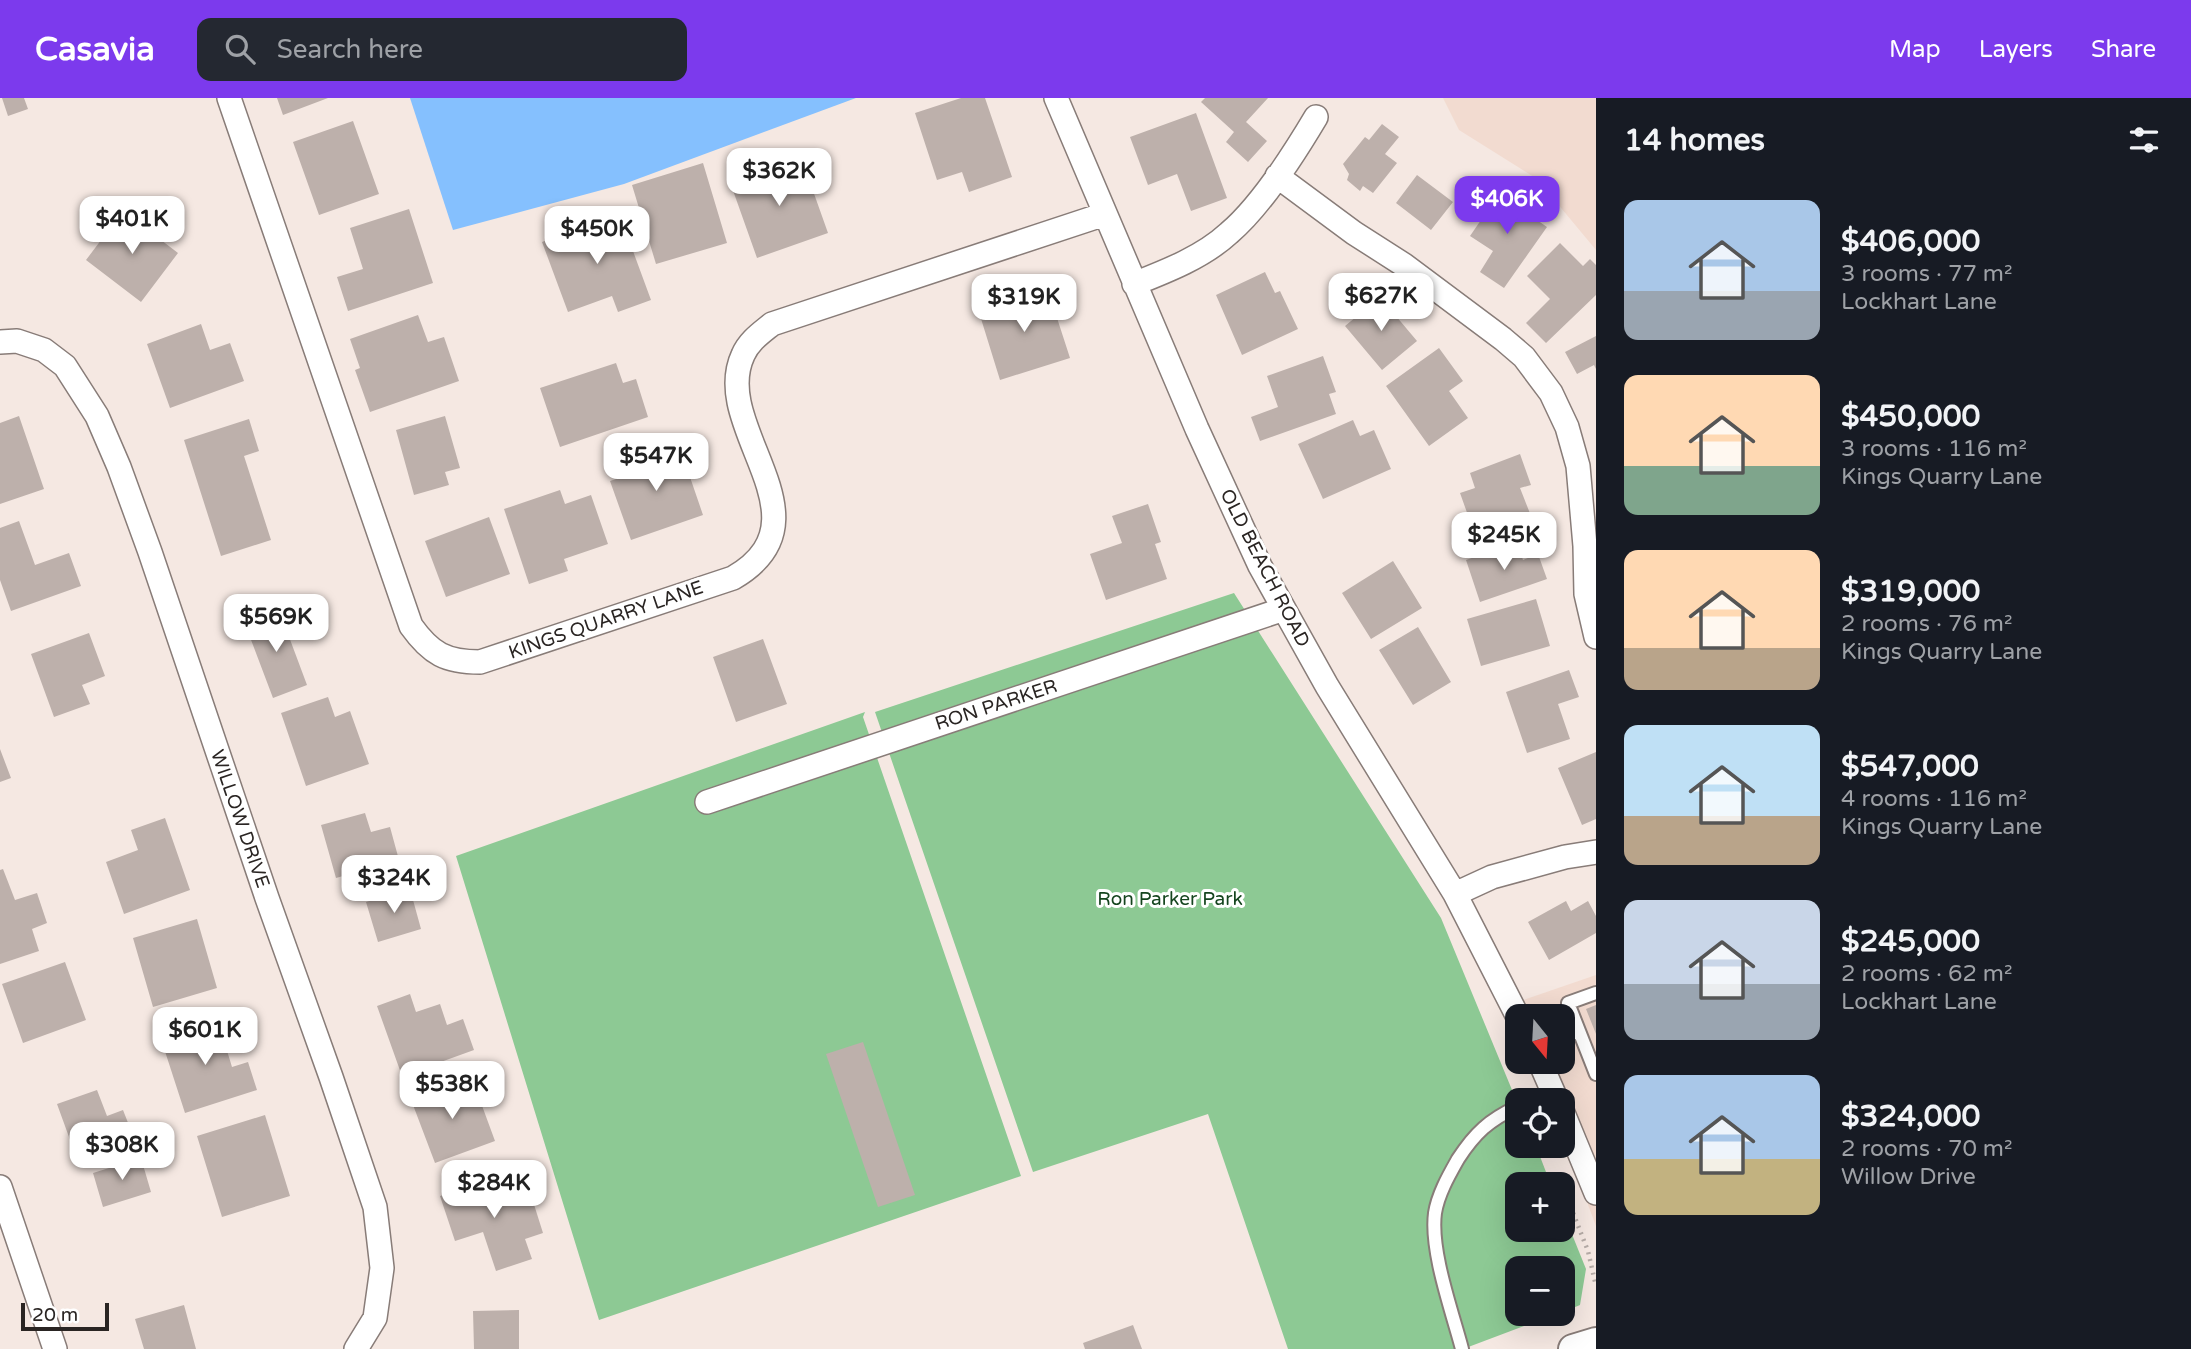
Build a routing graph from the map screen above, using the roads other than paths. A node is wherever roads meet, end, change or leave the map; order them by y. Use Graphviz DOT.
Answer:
graph roads {
  1 [pos="229,98"];
  2 [pos="1056,98"];
  3 [pos="1316,117"];
  4 [pos="1277,176"];
  5 [pos="1105,214"];
  6 [pos="1134,284"];
  7 [pos="0,342"];
  8 [pos="1591,593"];
  9 [pos="1284,609"];
  10 [pos="1596,637"];
  11 [pos="707,802"];
  12 [pos="1596,852"];
  13 [pos="1455,894"];
  14 [pos="1596,993"];
  15 [pos="1511,1004"];
  16 [pos="1579,1031"];
  17 [pos="1575,1033"];
  18 [pos="1596,1074"];
  19 [pos="1505,1112"];
  20 [pos="1575,1142"];
  21 [pos="0,1187"];
  22 [pos="1596,1193"];
  23 [pos="1596,1342"];
  24 [pos="55,1349"];
  25 [pos="356,1349"];
  26 [pos="1462,1349"];
  27 [pos="1573,1349"];
  1 -- 5 [label="street, KINGS QUARRY LANE"];
  2 -- 5 [label="street, OLD BEACH ROAD"];
  3 -- 4 [label="street"];
  4 -- 6 [label="street"];
  4 -- 8 [label="street"];
  5 -- 6 [label="street, OLD BEACH ROAD"];
  6 -- 9 [label="street, OLD BEACH ROAD"];
  7 -- 25 [label="street, WILLOW DRIVE"];
  8 -- 10 [label="street"];
  9 -- 11 [label="street, RON PARKER"];
  9 -- 13 [label="street, OLD BEACH ROAD"];
  12 -- 13 [label="street"];
  13 -- 15 [label="street, OLD BEACH ROAD"];
  14 -- 16 [label="lane"];
  16 -- 17 [label="lane"];
  16 -- 18 [label="lane"];
  19 -- 26 [label="lane"];
  20 -- 22 [label="street"];
  21 -- 24 [label="street"];
  23 -- 27 [label="street"];
}
